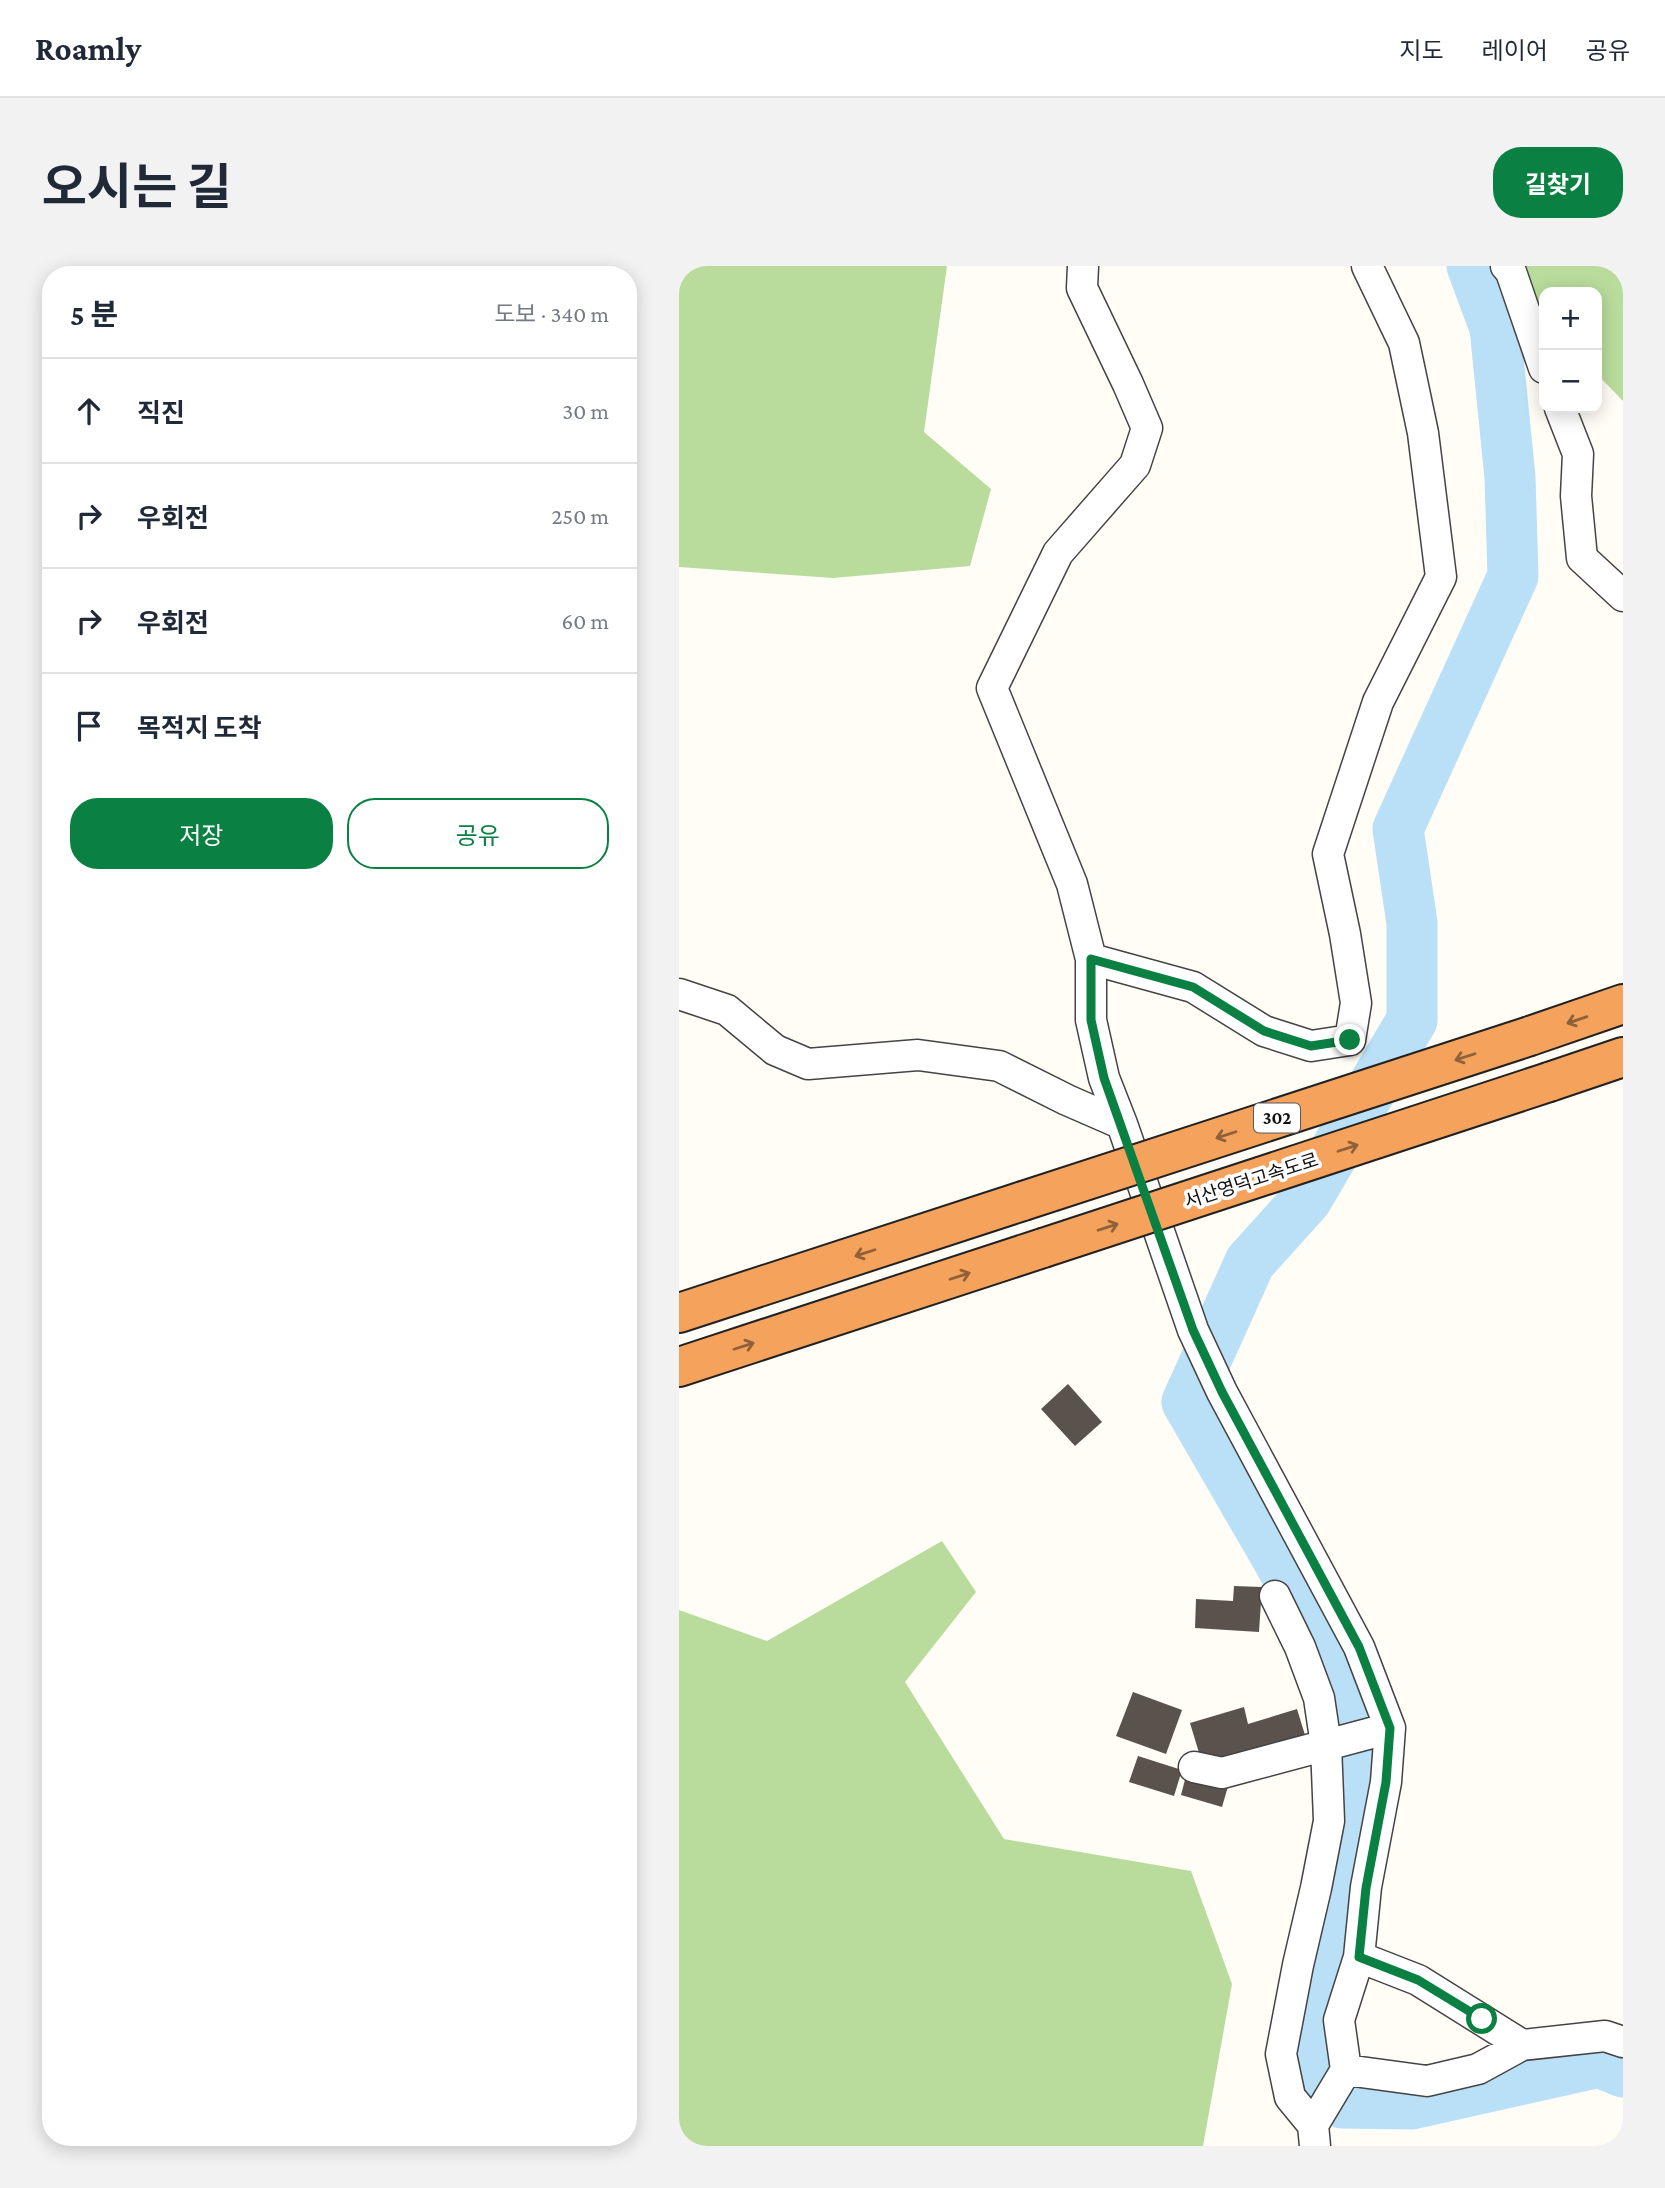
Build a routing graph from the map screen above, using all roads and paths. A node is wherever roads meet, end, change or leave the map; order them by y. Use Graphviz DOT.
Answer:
graph roads {
  1 [pos="1083,266"];
  2 [pos="1367,266"];
  3 [pos="1506,266"];
  4 [pos="1539,354"];
  5 [pos="1562,413"];
  6 [pos="1623,596"];
  7 [pos="1091,959"];
  8 [pos="679,994"];
  9 [pos="1623,1004"];
  10 [pos="1623,1057"];
  11 [pos="1122,1125"];
  12 [pos="679,1313"];
  13 [pos="679,1367"];
  14 [pos="1275,1596"];
  15 [pos="1389,1728"];
  16 [pos="1326,1745"];
  17 [pos="1194,1767"];
  18 [pos="1359,1957"];
  19 [pos="1623,2042"];
  20 [pos="1523,2045"];
  21 [pos="1346,2070"];
  22 [pos="1314,2135"];
  1 -- 7 [label="street"];
  2 -- 7 [label="street"];
  3 -- 4 [label="street"];
  5 -- 6 [label="street"];
  7 -- 11 [label="street"];
  8 -- 11 [label="street"];
  9 -- 12 [label="highway, 302, one-way, bridge"];
  13 -- 10 [label="highway, 서산영덕고속도로, one-way, bridge"];
  11 -- 15 [label="street"];
  14 -- 16 [label="street"];
  15 -- 16 [label="street"];
  15 -- 18 [label="street"];
  16 -- 17 [label="street"];
  16 -- 22 [label="street"];
  18 -- 20 [label="street"];
  18 -- 21 [label="street"];
  19 -- 20 [label="street"];
  20 -- 21 [label="street"];
  21 -- 22 [label="street"];
}
